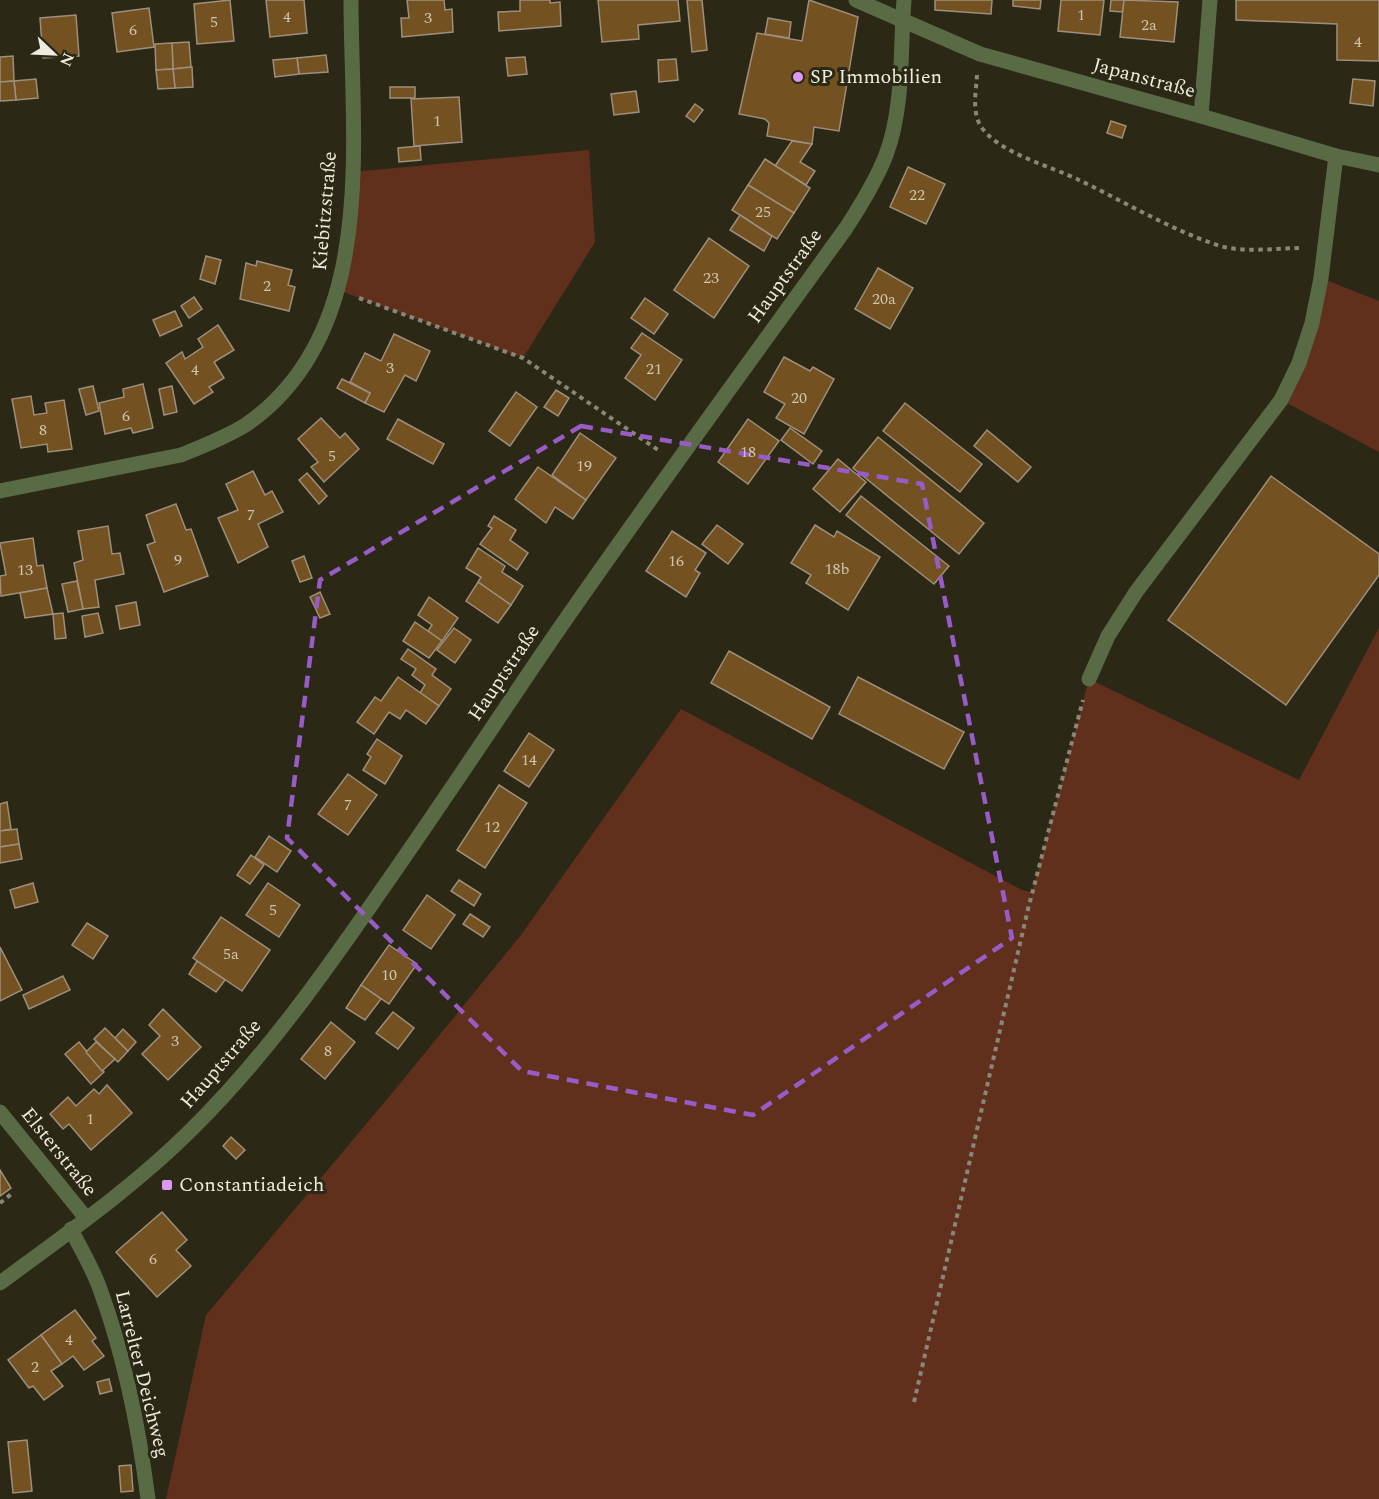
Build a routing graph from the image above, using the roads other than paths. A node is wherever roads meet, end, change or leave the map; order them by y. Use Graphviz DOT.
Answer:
graph roads {
  1 [pos="351,0"];
  2 [pos="856,0"];
  3 [pos="904,0"];
  4 [pos="1210,0"];
  5 [pos="902,20"];
  6 [pos="1201,116"];
  7 [pos="1336,156"];
  8 [pos="1379,165"];
  9 [pos="0,491"];
  10 [pos="1089,678"];
  11 [pos="0,1112"];
  12 [pos="86,1218"];
  13 [pos="72,1229"];
  14 [pos="0,1282"];
  15 [pos="148,1499"];
  1 -- 9 [label="street, Kiebitzstraße"];
  2 -- 5 [label="street, Japanstraße"];
  3 -- 5 [label="street, Hauptstraße"];
  4 -- 6 [label="street"];
  5 -- 6 [label="street, Japanstraße"];
  5 -- 12 [label="street, Hauptstraße"];
  6 -- 7 [label="street, Japanstraße"];
  7 -- 8 [label="street, Japanstraße"];
  7 -- 10 [label="street"];
  11 -- 12 [label="street, Elsterstraße"];
  12 -- 13 [label="street, Hauptstraße"];
  13 -- 14 [label="street, Hauptstraße"];
  13 -- 15 [label="street, Larrelter Deichweg"];
}
